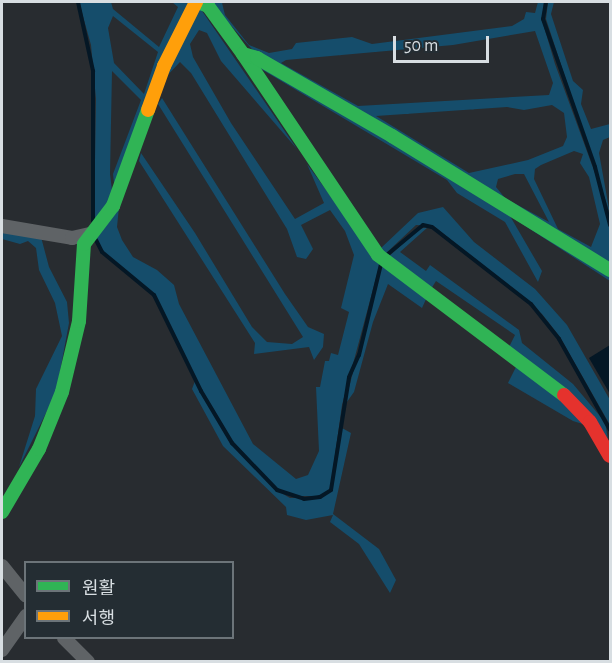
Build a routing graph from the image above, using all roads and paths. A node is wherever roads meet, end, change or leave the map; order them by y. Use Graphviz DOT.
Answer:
graph roads {
  1 [pos="197,2"];
  2 [pos="243,54"];
  3 [pos="2,226"];
  4 [pos="90,234"];
  5 [pos="610,270"];
  6 [pos="610,456"];
  7 [pos="2,512"];
  8 [pos="2,566"];
  9 [pos="24,594"];
  10 [pos="24,619"];
  11 [pos="65,639"];
  12 [pos="2,650"];
  13 [pos="80,659"];
  1 -- 2 [label="street"];
  1 -- 4 [label="street"];
  2 -- 5 [label="street"];
  2 -- 6 [label="street"];
  3 -- 4 [label="street"];
  4 -- 7 [label="street"];
  8 -- 9 [label="street"];
  10 -- 12 [label="street"];
  11 -- 13 [label="street"];
}
